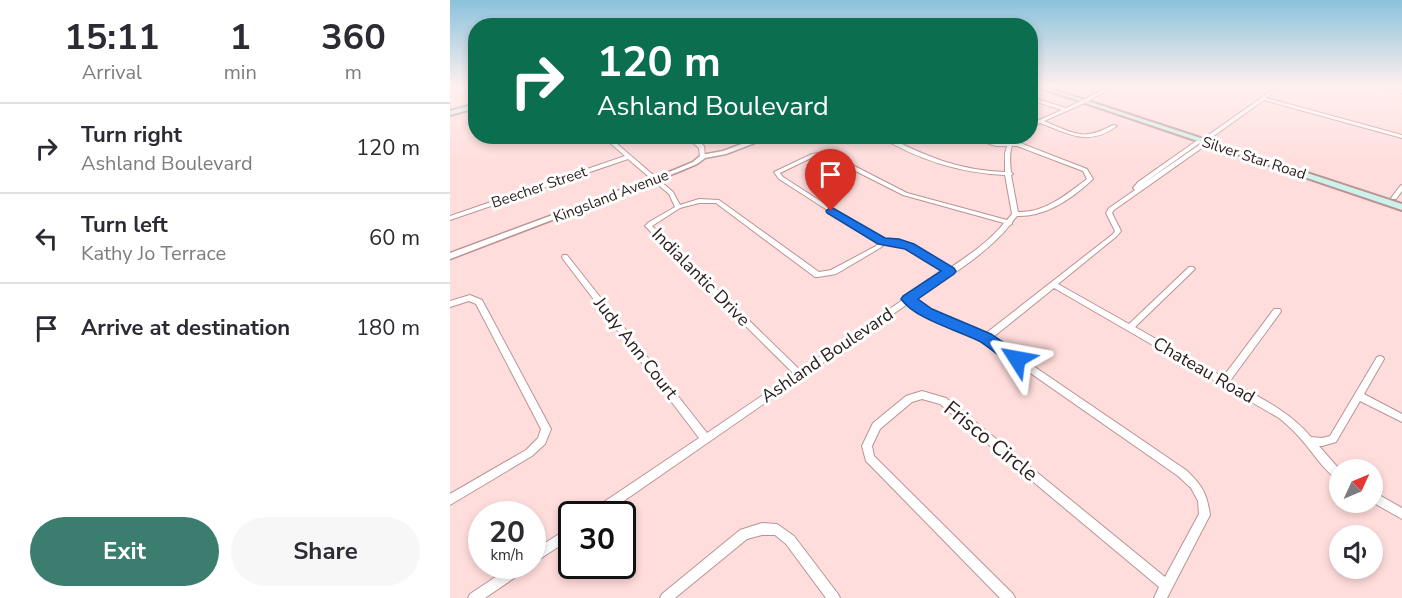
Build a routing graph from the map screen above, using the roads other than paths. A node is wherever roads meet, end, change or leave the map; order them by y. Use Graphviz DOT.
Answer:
graph roads {
  1 [pos="1052,114"];
  2 [pos="1058,114"];
  3 [pos="1124,114"];
  4 [pos="1129,114"];
  5 [pos="1241,114"];
  6 [pos="1319,114"];
  7 [pos="1040,122"];
  8 [pos="1114,126"];
  9 [pos="1402,137"];
  10 [pos="1206,140"];
  11 [pos="613,144"];
  12 [pos="697,144"];
  13 [pos="749,144"];
  14 [pos="898,144"];
  15 [pos="1004,144"];
  16 [pos="1008,145"];
  17 [pos="703,156"];
  18 [pos="628,157"];
  19 [pos="1010,174"];
  20 [pos="655,180"];
  21 [pos="1402,187"];
  22 [pos="1399,203"];
  23 [pos="678,207"];
  24 [pos="1015,214"];
  25 [pos="450,218"];
  26 [pos="1010,223"];
  27 [pos="883,242"];
  28 [pos="450,256"];
  29 [pos="565,257"];
  30 [pos="1191,269"];
  31 [pos="950,271"];
  32 [pos="1053,284"];
  33 [pos="908,299"];
  34 [pos="450,304"];
  35 [pos="1277,311"];
  36 [pos="1130,328"];
  37 [pos="986,338"];
  38 [pos="1380,359"];
  39 [pos="799,374"];
  40 [pos="1224,382"];
  41 [pos="1359,396"];
  42 [pos="1402,418"];
  43 [pos="706,439"];
  44 [pos="1308,441"];
  45 [pos="1329,466"];
  46 [pos="450,500"];
  47 [pos="615,501"];
  48 [pos="1383,503"];
  49 [pos="1402,514"];
  50 [pos="502,579"];
  51 [pos="1167,586"];
  52 [pos="474,598"];
  53 [pos="666,598"];
  54 [pos="834,598"];
  55 [pos="1008,598"];
  56 [pos="1160,598"];
  1 -- 7 [label="street"];
  2 -- 7 [label="street"];
  3 -- 10 [label="main road, Silver Star Road"];
  4 -- 10 [label="main road, Silver Star Road"];
  5 -- 10 [label="street"];
  6 -- 9 [label="street"];
  7 -- 8 [label="street"];
  10 -- 22 [label="main road, Silver Star Road"];
  10 -- 32 [label="street"];
  11 -- 18 [label="street, Indialantic Drive"];
  12 -- 17 [label="street"];
  13 -- 17 [label="street, Kingsland Avenue"];
  14 -- 19 [label="street"];
  15 -- 16 [label="street"];
  16 -- 19 [label="street"];
  16 -- 24 [label="street"];
  17 -- 20 [label="street, Kingsland Avenue"];
  18 -- 20 [label="street, Indialantic Drive"];
  18 -- 25 [label="street, Beecher Street"];
  19 -- 24 [label="street"];
  20 -- 23 [label="street, Indialantic Drive"];
  20 -- 28 [label="street, Kingsland Avenue"];
  21 -- 22 [label="street"];
  23 -- 27 [label="street"];
  23 -- 39 [label="street, Indialantic Drive"];
  24 -- 26 [label="street, Ashland Boulevard"];
  26 -- 27 [label="street"];
  26 -- 31 [label="street, Ashland Boulevard"];
  27 -- 31 [label="street"];
  29 -- 43 [label="street, Judy Ann Court"];
  30 -- 36 [label="street"];
  31 -- 33 [label="street, Ashland Boulevard"];
  32 -- 36 [label="street, Chateau Road"];
  32 -- 37 [label="street"];
  33 -- 37 [label="street"];
  33 -- 39 [label="street, Ashland Boulevard"];
  34 -- 46 [label="street"];
  35 -- 40 [label="street"];
  36 -- 40 [label="street, Chateau Road"];
  37 -- 51 [label="street"];
  38 -- 41 [label="street"];
  39 -- 43 [label="street, Ashland Boulevard"];
  40 -- 44 [label="street, Chateau Road"];
  41 -- 42 [label="street"];
  41 -- 44 [label="street"];
  43 -- 47 [label="street, Ashland Boulevard"];
  44 -- 45 [label="street, Chateau Road"];
  48 -- 49 [label="street"];
  50 -- 52 [label="street"];
  51 -- 55 [label="street, Frisco Circle"];
  51 -- 56 [label="street"];
  53 -- 54 [label="street"];
}
